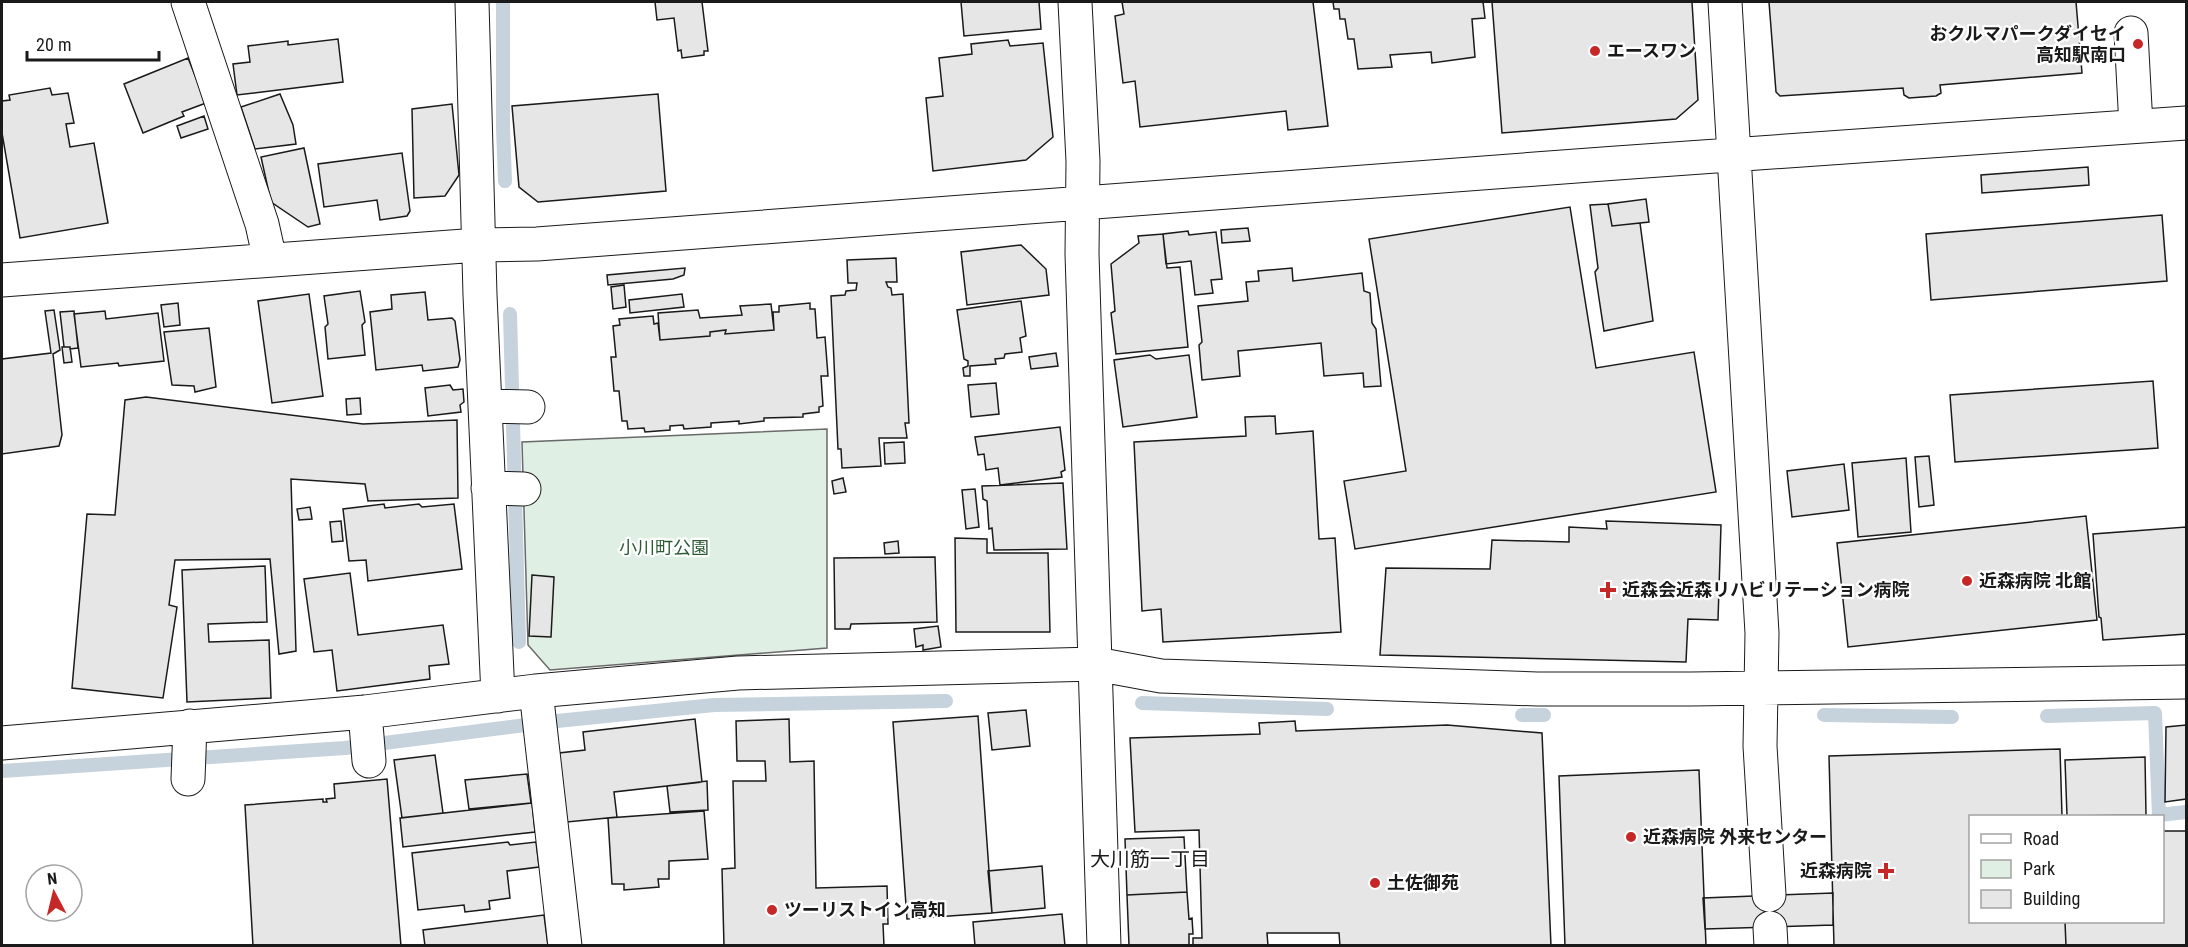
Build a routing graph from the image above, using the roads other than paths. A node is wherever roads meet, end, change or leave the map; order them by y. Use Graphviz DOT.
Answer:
graph roads {
  1 [pos="188,2"];
  2 [pos="472,2"];
  3 [pos="1075,2"];
  4 [pos="1725,2"];
  5 [pos="2131,33"];
  6 [pos="2187,123"];
  7 [pos="2136,126"];
  8 [pos="1734,153"];
  9 [pos="1082,205"];
  10 [pos="478,245"];
  11 [pos="270,260"];
  12 [pos="2,280"];
  13 [pos="485,406"];
  14 [pos="528,407"];
  15 [pos="488,488"];
  16 [pos="524,489"];
  17 [pos="1096,664"];
  18 [pos="2187,682"];
  19 [pos="1762,687"];
  20 [pos="498,696"];
  21 [pos="365,712"];
  22 [pos="539,714"];
  23 [pos="190,726"];
  24 [pos="2,743"];
  25 [pos="369,761"];
  26 [pos="188,779"];
  27 [pos="1769,895"];
  28 [pos="565,945"];
  29 [pos="1104,945"];
  1 -- 11 [label="street"];
  2 -- 10 [label="street"];
  3 -- 9 [label="street"];
  4 -- 8 [label="street"];
  5 -- 7 [label="street"];
  6 -- 7 [label="street"];
  7 -- 8 [label="street"];
  8 -- 9 [label="street"];
  8 -- 19 [label="street"];
  9 -- 10 [label="street"];
  9 -- 17 [label="street"];
  10 -- 11 [label="street"];
  10 -- 13 [label="street"];
  11 -- 12 [label="street"];
  13 -- 14 [label="street"];
  13 -- 15 [label="street"];
  15 -- 16 [label="street"];
  15 -- 20 [label="street"];
  17 -- 19 [label="street"];
  17 -- 22 [label="street"];
  17 -- 29 [label="street"];
  18 -- 19 [label="street"];
  19 -- 27 [label="street"];
  20 -- 21 [label="street"];
  20 -- 22 [label="street"];
  21 -- 23 [label="street"];
  21 -- 25 [label="street"];
  22 -- 28 [label="street"];
  23 -- 24 [label="street"];
  23 -- 26 [label="street"];
}
